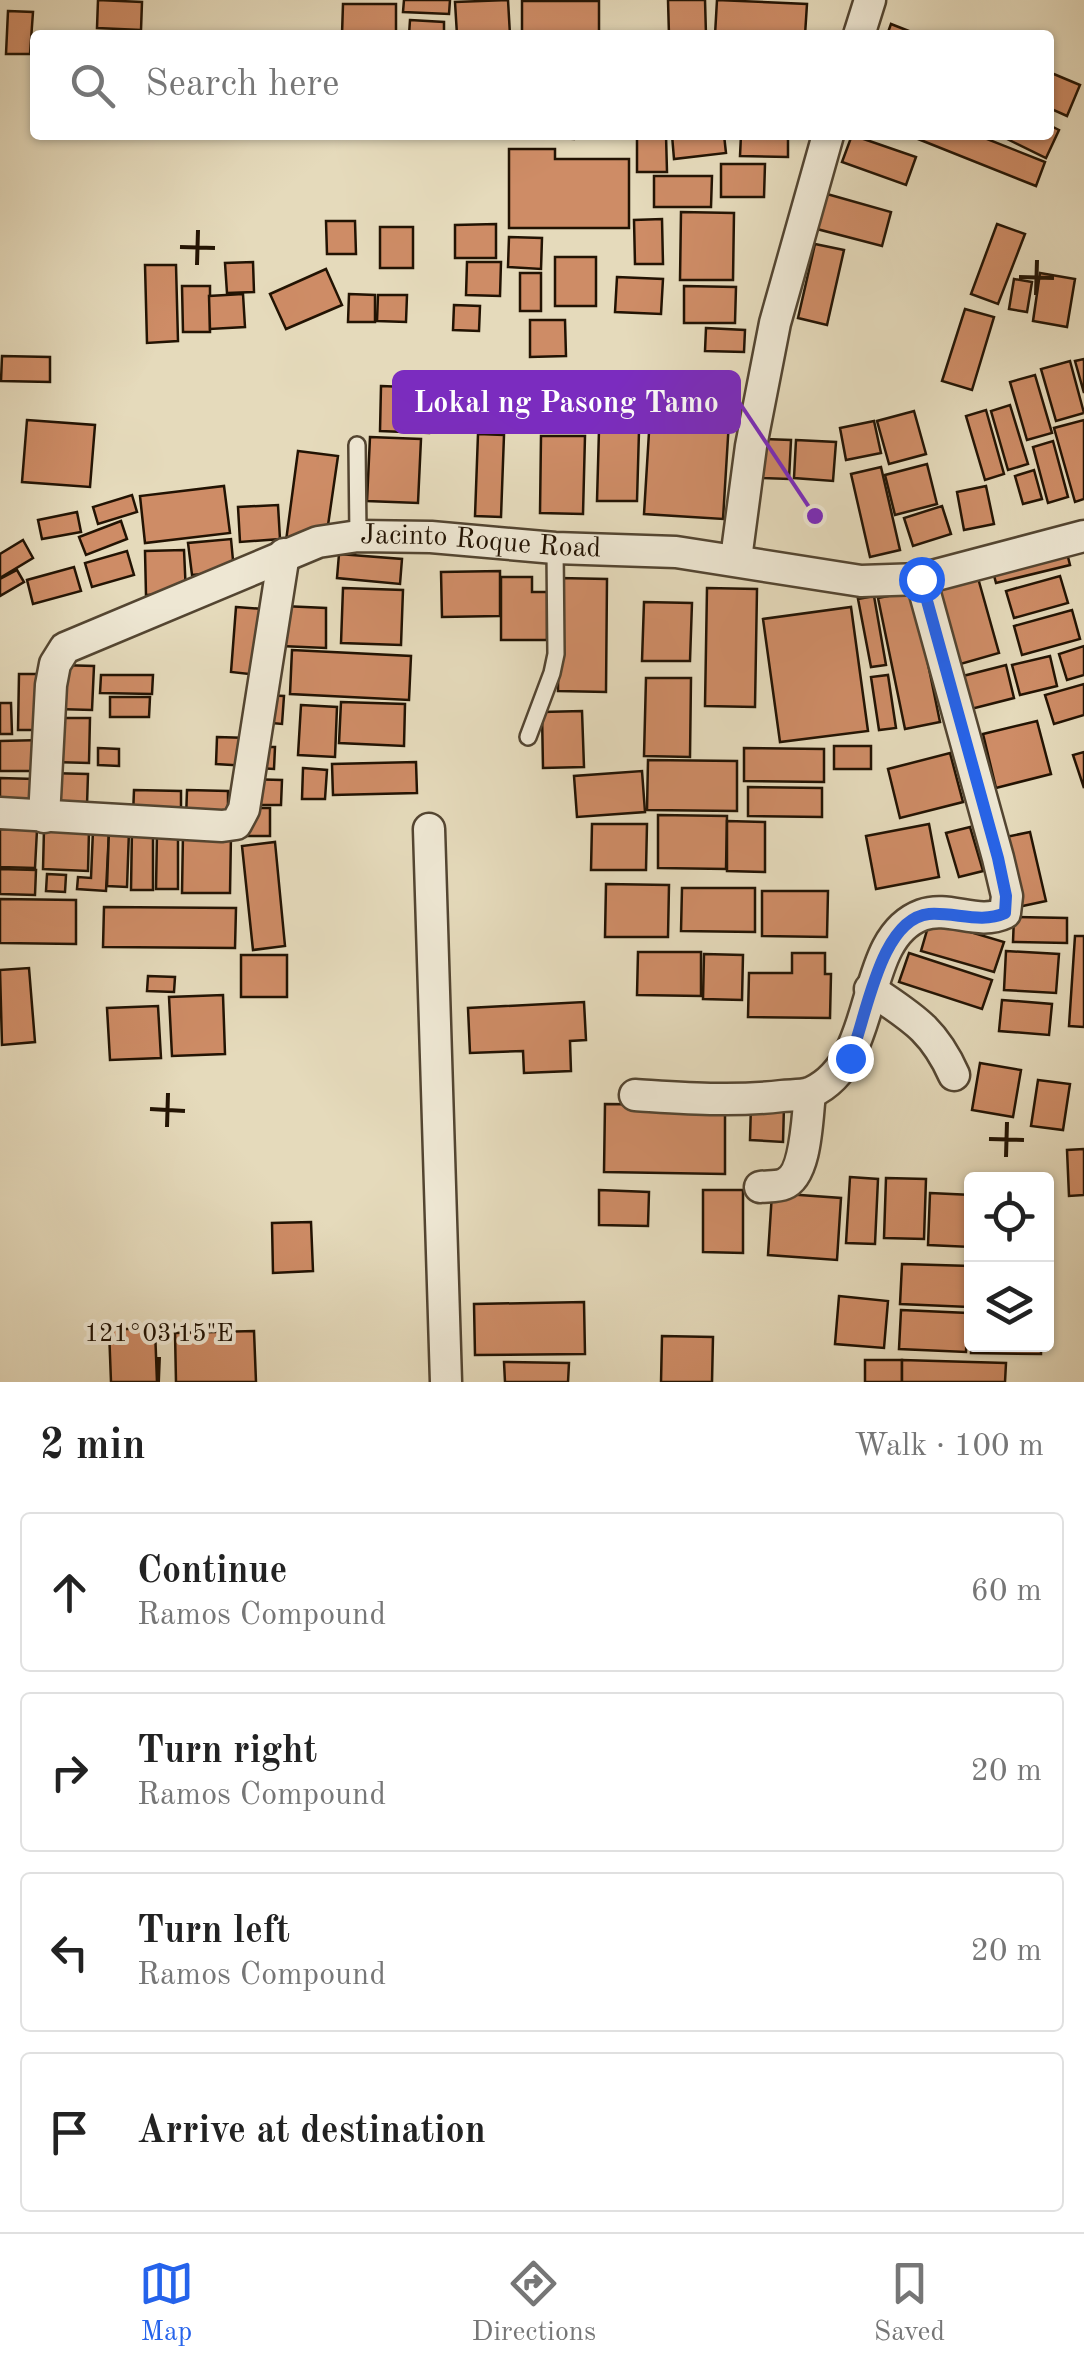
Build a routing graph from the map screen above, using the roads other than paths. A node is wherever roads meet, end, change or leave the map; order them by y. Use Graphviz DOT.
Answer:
graph roads {
  1 [pos="870,0"];
  2 [pos="861,30"];
  3 [pos="827,140"];
  4 [pos="357,445"];
  5 [pos="358,536"];
  6 [pos="1084,536"];
  7 [pos="555,548"];
  8 [pos="284,554"];
  9 [pos="736,559"];
  10 [pos="921,579"];
  11 [pos="528,737"];
  12 [pos="0,813"];
  13 [pos="44,818"];
  14 [pos="429,829"];
  15 [pos="870,989"];
  16 [pos="954,1076"];
  17 [pos="810,1094"];
  18 [pos="636,1095"];
  19 [pos="760,1187"];
  20 [pos="446,1382"];
  1 -- 2 [label="street"];
  3 -- 9 [label="street"];
  4 -- 5 [label="lane"];
  5 -- 7 [label="street, Jacinto Roque Road"];
  5 -- 8 [label="street, Jacinto Roque Road"];
  6 -- 10 [label="street, Jacinto Roque Road"];
  7 -- 9 [label="street, Jacinto Roque Road"];
  7 -- 11 [label="lane"];
  8 -- 13 [label="street, Jacinto Roque Road"];
  8 -- 13 [label="street"];
  9 -- 10 [label="street, Jacinto Roque Road"];
  10 -- 15 [label="street"];
  12 -- 13 [label="street"];
  14 -- 20 [label="street"];
  15 -- 16 [label="street"];
  15 -- 17 [label="street"];
  17 -- 18 [label="street"];
  17 -- 19 [label="street"];
}
